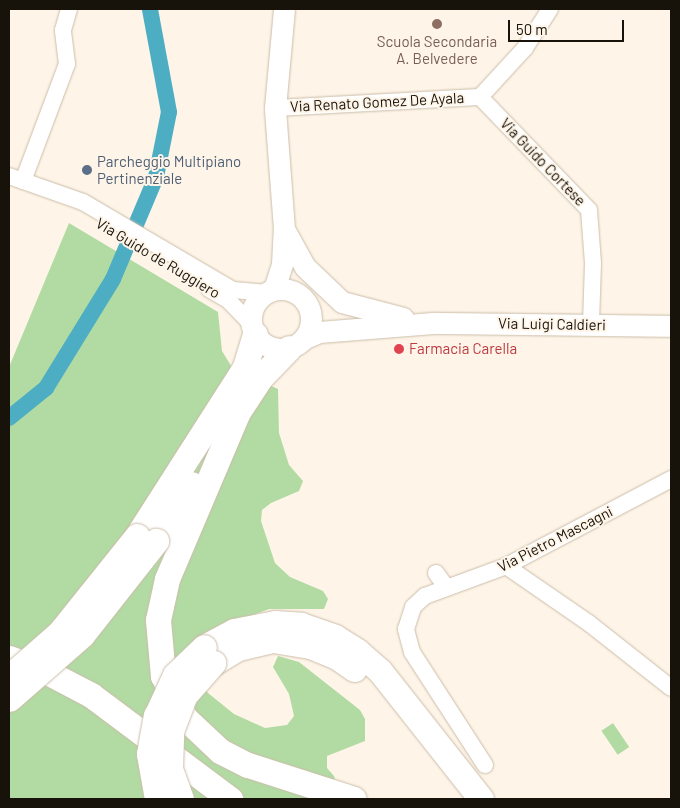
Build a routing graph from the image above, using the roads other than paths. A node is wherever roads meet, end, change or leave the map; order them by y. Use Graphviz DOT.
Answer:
graph roads {
  1 [pos="69,9"];
  2 [pos="284,9"];
  3 [pos="543,12"];
  4 [pos="480,96"];
  5 [pos="275,108"];
  6 [pos="16,179"];
  7 [pos="62,196"];
  8 [pos="284,229"];
  9 [pos="269,291"];
  10 [pos="433,323"];
  11 [pos="591,324"];
  12 [pos="671,326"];
  13 [pos="253,329"];
  14 [pos="297,343"];
  15 [pos="237,414"];
  16 [pos="671,479"];
  17 [pos="506,566"];
  18 [pos="436,572"];
  19 [pos="446,587"];
  20 [pos="208,655"];
  21 [pos="9,658"];
  22 [pos="9,677"];
  23 [pos="671,688"];
  24 [pos="9,699"];
  25 [pos="485,765"];
  26 [pos="473,797"];
  27 [pos="157,799"];
  28 [pos="181,799"];
  29 [pos="230,799"];
  30 [pos="354,799"];
  1 -- 6 [label="street"];
  2 -- 5 [label="main road, Via Luigi Caldieri"];
  3 -- 4 [label="street"];
  4 -- 5 [label="street, Via Renato Gomez De Ayala"];
  4 -- 11 [label="street, Via Guido Cortese"];
  5 -- 8 [label="main road, Via Luigi Caldieri"];
  6 -- 7 [label="street, Via Guido de Ruggiero"];
  7 -- 9 [label="street, Via Guido de Ruggiero"];
  7 -- 13 [label="street, Via Guido de Ruggiero"];
  8 -- 9 [label="main road, Via Luigi Caldieri"];
  8 -- 10 [label="main road, Via Luigi Caldieri"];
  9 -- 13 [label="main road"];
  9 -- 14 [label="main road"];
  10 -- 11 [label="main road, Via Luigi Caldieri"];
  10 -- 14 [label="main road, Via Luigi Caldieri"];
  11 -- 12 [label="main road, Via Luigi Caldieri"];
  13 -- 14 [label="main road"];
  13 -- 22 [label="highway, bridge"];
  14 -- 15 [label="highway"];
  15 -- 24 [label="highway, bridge"];
  15 -- 30 [label="highway, bridge"];
  16 -- 17 [label="street, Via Pietro Mascagni"];
  17 -- 19 [label="street, Via Pietro Mascagni"];
  17 -- 23 [label="street"];
  18 -- 19 [label="street"];
  19 -- 25 [label="street, Via Pietro Mascagni"];
  20 -- 26 [label="highway"];
  20 -- 27 [label="highway, bridge"];
  20 -- 28 [label="highway, bridge"];
  21 -- 29 [label="highway, bridge"];
}
